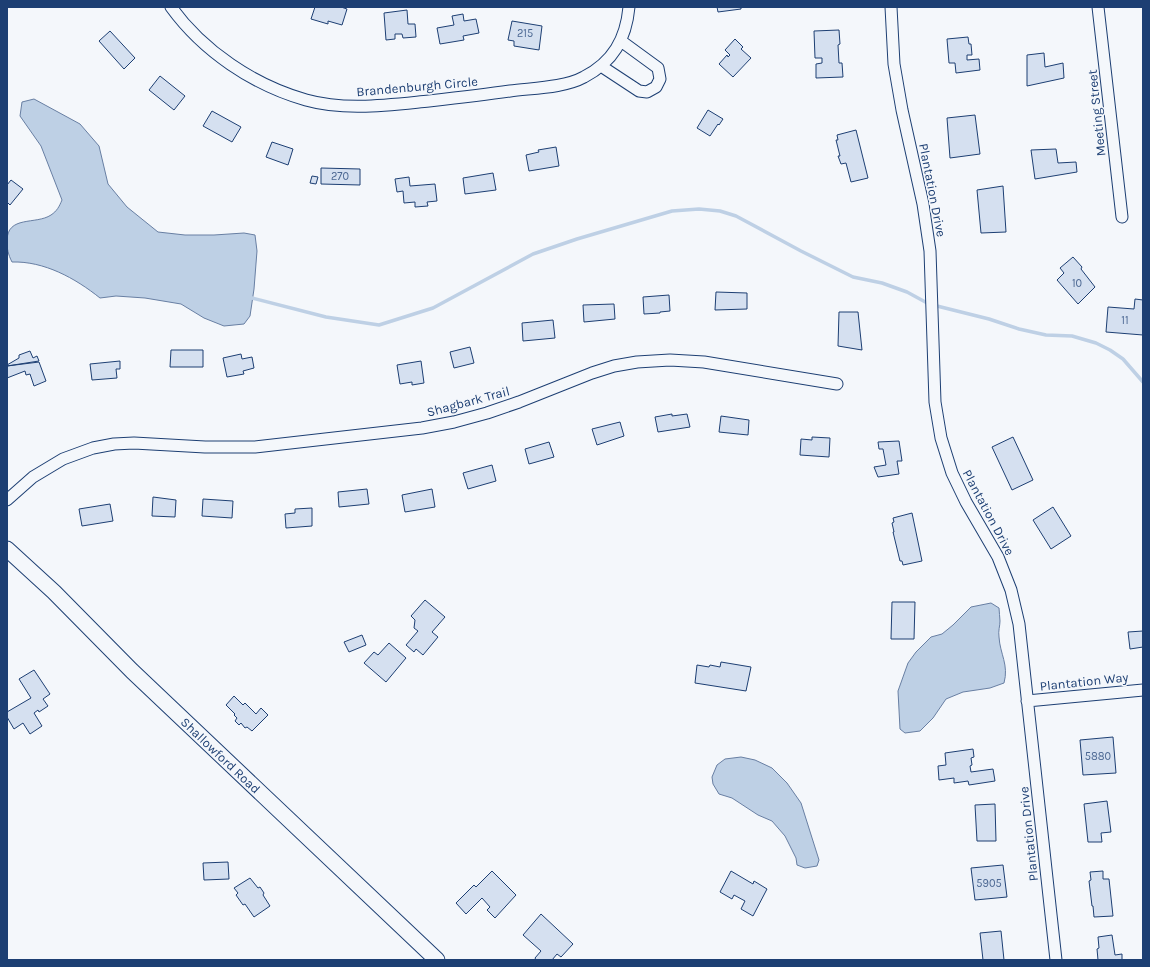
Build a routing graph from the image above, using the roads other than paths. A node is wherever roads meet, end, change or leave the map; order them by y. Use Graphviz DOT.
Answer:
graph roads {
  1 [pos="171,7"];
  2 [pos="629,7"];
  3 [pos="891,7"];
  4 [pos="1098,7"];
  5 [pos="621,41"];
  6 [pos="601,66"];
  7 [pos="1122,217"];
  8 [pos="837,384"];
  9 [pos="7,500"];
  10 [pos="7,549"];
  11 [pos="1143,690"];
  12 [pos="1027,701"];
  13 [pos="437,960"];
  14 [pos="1056,960"];
  1 -- 6 [label="street, Brandenburgh Circle"];
  2 -- 5 [label="street, Brandenburgh Circle"];
  3 -- 12 [label="street, Plantation Drive"];
  4 -- 7 [label="street, Meeting Street"];
  5 -- 6 [label="street, Brandenburgh Circle"];
  5 -- 6 [label="street"];
  8 -- 9 [label="street, Shagbark Trail"];
  10 -- 13 [label="street, Shallowford Road"];
  11 -- 12 [label="street, Plantation Way"];
  12 -- 14 [label="street, Plantation Drive"];
}
